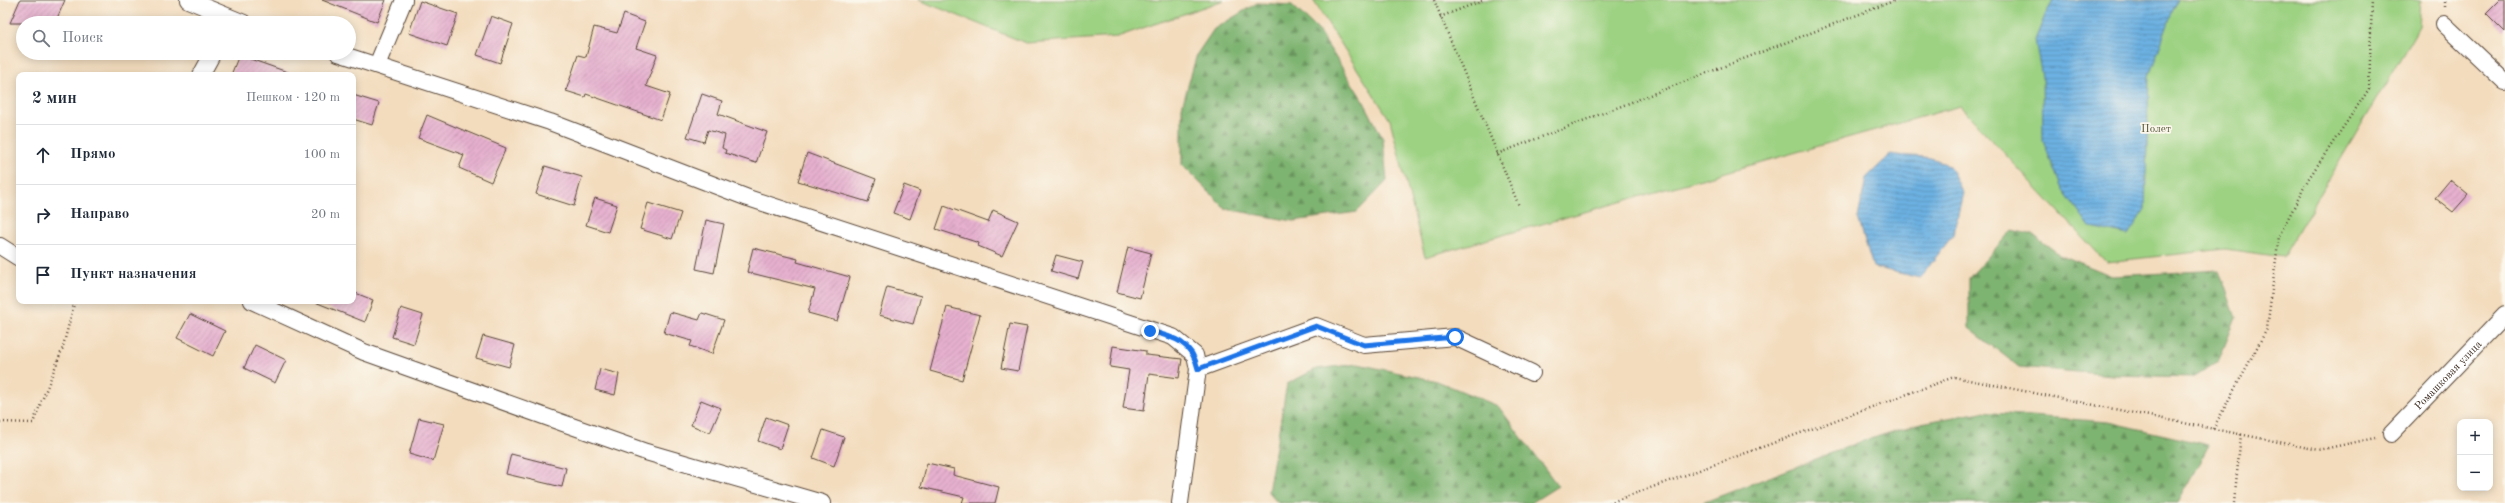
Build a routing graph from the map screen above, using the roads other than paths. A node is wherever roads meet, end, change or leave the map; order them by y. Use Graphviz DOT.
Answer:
graph roads {
  1 [pos="188,0"];
  2 [pos="404,0"];
  3 [pos="222,16"];
  4 [pos="2444,24"];
  5 [pos="356,59"];
  6 [pos="209,60"];
  7 [pos="377,66"];
  8 [pos="203,72"];
  9 [pos="2505,82"];
  10 [pos="0,246"];
  11 [pos="16,256"];
  12 [pos="259,304"];
  13 [pos="2505,315"];
  14 [pos="1198,369"];
  15 [pos="1532,373"];
  16 [pos="2391,434"];
  17 [pos="822,503"];
  18 [pos="1180,503"];
  1 -- 3 [label="street"];
  2 -- 7 [label="street"];
  4 -- 9 [label="street"];
  5 -- 7 [label="street"];
  6 -- 8 [label="street"];
  7 -- 14 [label="street"];
  10 -- 11 [label="street"];
  12 -- 17 [label="street"];
  13 -- 16 [label="street, Ромашковая улица"];
  14 -- 15 [label="street"];
  14 -- 18 [label="street"];
}
